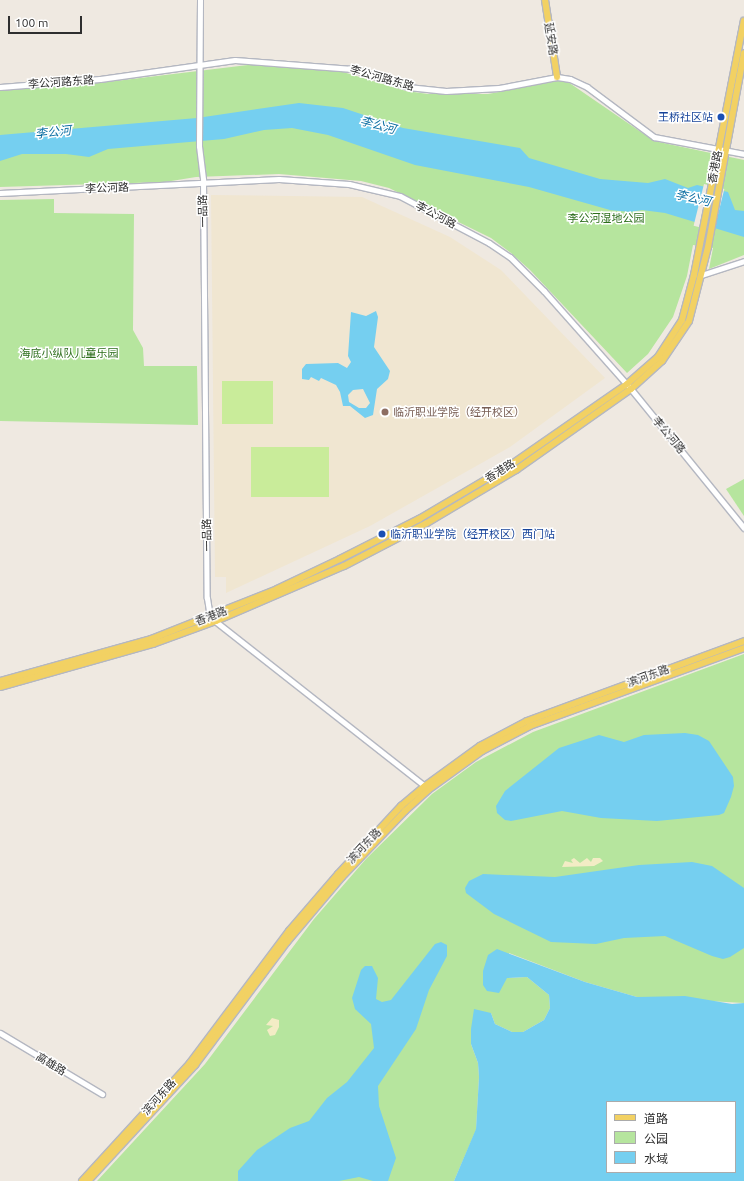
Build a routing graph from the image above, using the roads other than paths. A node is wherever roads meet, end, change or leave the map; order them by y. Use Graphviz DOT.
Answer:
graph roads {
  1 [pos="200,0"];
  2 [pos="545,0"];
  3 [pos="744,22"];
  4 [pos="744,53"];
  5 [pos="200,65"];
  6 [pos="557,77"];
  7 [pos="0,87"];
  8 [pos="721,149"];
  9 [pos="744,154"];
  10 [pos="203,181"];
  11 [pos="0,193"];
  12 [pos="744,261"];
  13 [pos="701,275"];
  14 [pos="629,387"];
  15 [pos="744,528"];
  16 [pos="210,617"];
  17 [pos="216,621"];
  18 [pos="744,641"];
  19 [pos="744,648"];
  20 [pos="0,681"];
  21 [pos="0,686"];
  22 [pos="425,786"];
  23 [pos="0,1033"];
  24 [pos="102,1094"];
  25 [pos="82,1181"];
  26 [pos="88,1181"];
  1 -- 5 [label="street, 一品路"];
  2 -- 6 [label="main road, 延安路"];
  3 -- 8 [label="main road, 香港路"];
  4 -- 8 [label="main road, 香港路"];
  5 -- 6 [label="street, 李公河路东路"];
  5 -- 7 [label="street, 李公河路东路"];
  5 -- 10 [label="street, 一品路"];
  6 -- 8 [label="street, 李公河路东路"];
  8 -- 9 [label="street, 李公河路东路"];
  8 -- 13 [label="main road, 香港路"];
  8 -- 14 [label="main road, 香港路"];
  10 -- 11 [label="street, 李公河路"];
  10 -- 14 [label="street, 李公河路"];
  10 -- 16 [label="street, 一品路"];
  12 -- 13 [label="street"];
  13 -- 14 [label="main road, 香港路"];
  14 -- 15 [label="street, 李公河路"];
  14 -- 16 [label="main road, 香港路"];
  14 -- 17 [label="main road, 香港路"];
  16 -- 17 [label="street"];
  16 -- 20 [label="main road, 香港路"];
  17 -- 21 [label="main road, 香港路"];
  17 -- 22 [label="street"];
  18 -- 22 [label="main road, 滨河东路"];
  19 -- 26 [label="main road, 滨河东路"];
  22 -- 25 [label="main road, 滨河东路"];
  23 -- 24 [label="street, 高雄路"];
}
